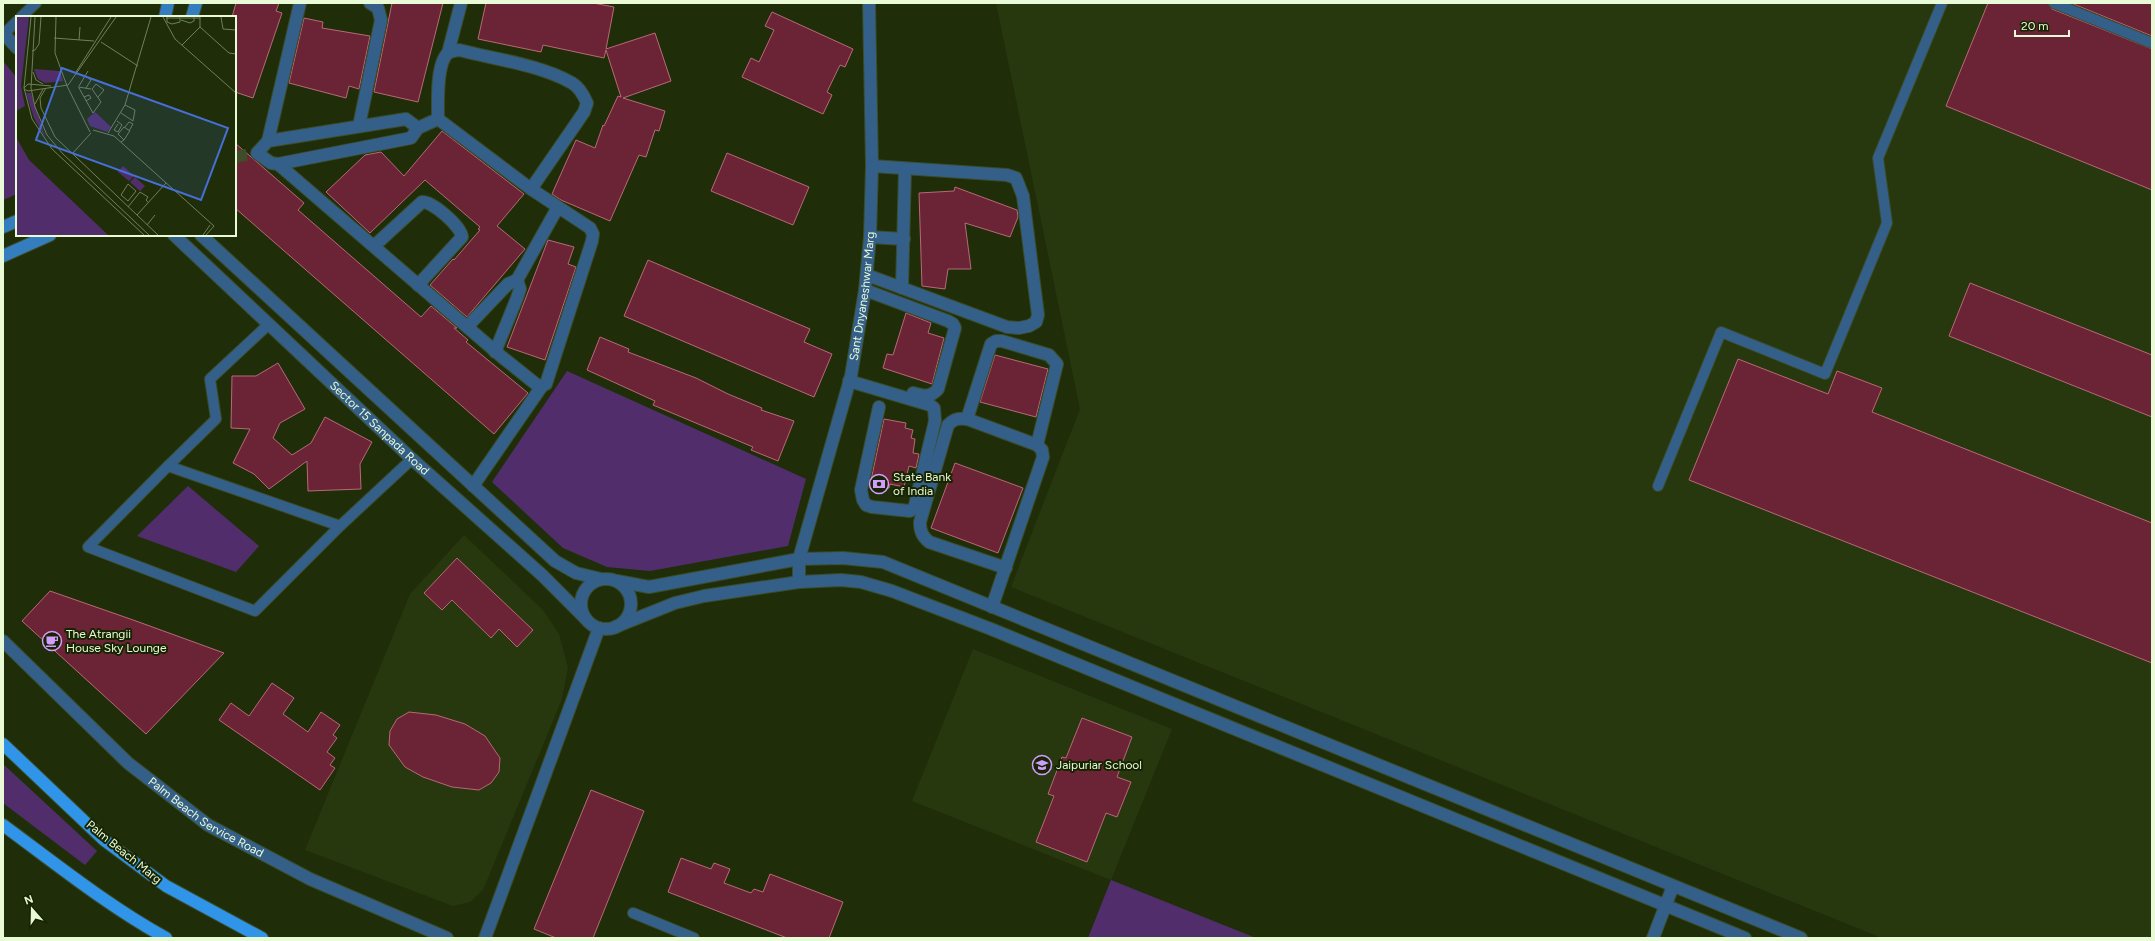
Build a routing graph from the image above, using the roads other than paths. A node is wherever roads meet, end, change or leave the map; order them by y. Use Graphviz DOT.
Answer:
graph roads {
  1 [pos="36,3"];
  2 [pos="168,3"];
  3 [pos="196,3"];
  4 [pos="300,3"];
  5 [pos="370,3"];
  6 [pos="461,3"];
  7 [pos="869,3"];
  8 [pos="1942,3"];
  9 [pos="2054,3"];
  10 [pos="22,16"];
  11 [pos="165,16"];
  12 [pos="192,16"];
  13 [pos="16,22"];
  14 [pos="4,33"];
  15 [pos="2152,43"];
  16 [pos="16,47"];
  17 [pos="448,53"];
  18 [pos="438,119"];
  19 [pos="359,126"];
  20 [pos="418,128"];
  21 [pos="268,141"];
  22 [pos="278,164"];
  23 [pos="872,166"];
  24 [pos="905,169"];
  25 [pos="531,189"];
  26 [pos="558,207"];
  27 [pos="16,221"];
  28 [pos="3,227"];
  29 [pos="48,236"];
  30 [pos="175,236"];
  31 [pos="202,236"];
  32 [pos="870,237"];
  33 [pos="904,239"];
  34 [pos="374,246"];
  35 [pos="3,256"];
  36 [pos="867,275"];
  37 [pos="517,280"];
  38 [pos="418,286"];
  39 [pos="902,288"];
  40 [pos="865,290"];
  41 [pos="268,324"];
  42 [pos="467,327"];
  43 [pos="495,352"];
  44 [pos="850,379"];
  45 [pos="542,386"];
  46 [pos="879,407"];
  47 [pos="967,419"];
  48 [pos="1037,445"];
  49 [pos="412,459"];
  50 [pos="168,466"];
  51 [pos="473,486"];
  52 [pos="1658,486"];
  53 [pos="340,526"];
  54 [pos="799,559"];
  55 [pos="1006,568"];
  56 [pos="601,579"];
  57 [pos="617,582"];
  58 [pos="799,582"];
  59 [pos="992,607"];
  60 [pos="586,620"];
  61 [pos="615,627"];
  62 [pos="599,628"];
  63 [pos="3,641"];
  64 [pos="3,744"];
  65 [pos="3,825"];
  66 [pos="1673,886"];
  67 [pos="1666,905"];
  68 [pos="633,913"];
  69 [pos="166,938"];
  70 [pos="262,938"];
  71 [pos="447,938"];
  72 [pos="485,938"];
  73 [pos="694,938"];
  74 [pos="1653,938"];
  75 [pos="1745,938"];
  76 [pos="1800,938"];
  1 -- 10 [label="lane"];
  2 -- 11 [label="main road"];
  3 -- 12 [label="main road"];
  4 -- 21 [label="street"];
  5 -- 19 [label="street"];
  6 -- 17 [label="street"];
  7 -- 23 [label="street, Sant Dnyaneshwar Marg"];
  8 -- 52 [label="lane"];
  9 -- 15 [label="lane"];
  13 -- 14 [label="lane"];
  14 -- 16 [label="street"];
  17 -- 18 [label="street"];
  17 -- 25 [label="street"];
  18 -- 20 [label="street"];
  18 -- 25 [label="street"];
  19 -- 20 [label="street"];
  19 -- 21 [label="street"];
  20 -- 22 [label="street"];
  21 -- 22 [label="street"];
  22 -- 34 [label="street"];
  23 -- 24 [label="street"];
  23 -- 32 [label="street, Sant Dnyaneshwar Marg"];
  24 -- 33 [label="street"];
  24 -- 39 [label="street"];
  25 -- 26 [label="street"];
  26 -- 37 [label="street"];
  26 -- 45 [label="street"];
  27 -- 28 [label="main road"];
  29 -- 35 [label="main road"];
  30 -- 41 [label="street, Sector 15 Sanpada Road"];
  31 -- 51 [label="street, Sector 15 Sanpada Road"];
  32 -- 33 [label="street"];
  32 -- 36 [label="street, Sant Dnyaneshwar Marg"];
  33 -- 39 [label="street"];
  34 -- 38 [label="street"];
  34 -- 38 [label="street"];
  36 -- 39 [label="street"];
  36 -- 40 [label="street, Sant Dnyaneshwar Marg"];
  37 -- 42 [label="street"];
  37 -- 43 [label="street"];
  38 -- 42 [label="street"];
  40 -- 44 [label="street, Sant Dnyaneshwar Marg"];
  40 -- 44 [label="street"];
  41 -- 49 [label="street, Sector 15 Sanpada Road"];
  41 -- 50 [label="lane"];
  42 -- 43 [label="street"];
  43 -- 45 [label="street"];
  44 -- 46 [label="street"];
  44 -- 54 [label="street, Sant Dnyaneshwar Marg"];
  45 -- 51 [label="street"];
  47 -- 48 [label="street"];
  47 -- 48 [label="street"];
  47 -- 55 [label="street"];
  48 -- 55 [label="street"];
  49 -- 53 [label="lane"];
  49 -- 60 [label="street, Sector 15 Sanpada Road"];
  50 -- 53 [label="lane"];
  50 -- 53 [label="lane"];
  51 -- 56 [label="street, Sector 15 Sanpada Road"];
  54 -- 57 [label="street"];
  54 -- 58 [label="street, Sant Dnyaneshwar Marg"];
  54 -- 59 [label="street"];
  55 -- 59 [label="street"];
  56 -- 57 [label="street"];
  56 -- 60 [label="street"];
  57 -- 61 [label="street"];
  58 -- 61 [label="street"];
  58 -- 67 [label="street"];
  59 -- 66 [label="street"];
  60 -- 62 [label="street"];
  61 -- 62 [label="street"];
  62 -- 72 [label="street"];
  63 -- 71 [label="street, Palm Beach Service Road"];
  64 -- 70 [label="main road, Palm Beach Marg"];
  65 -- 69 [label="main road"];
  66 -- 67 [label="street"];
  66 -- 76 [label="street"];
  67 -- 74 [label="street"];
  67 -- 75 [label="street"];
  68 -- 73 [label="lane"];
}
